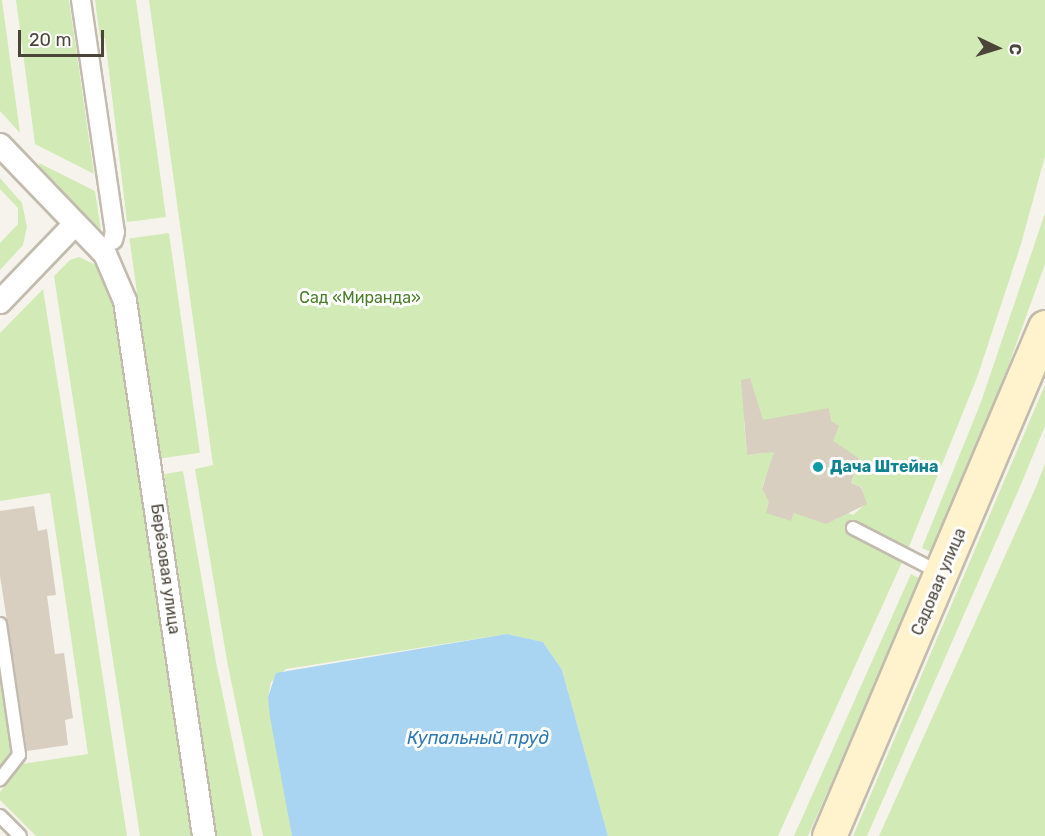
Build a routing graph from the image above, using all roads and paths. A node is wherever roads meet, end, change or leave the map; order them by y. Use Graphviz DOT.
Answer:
graph roads {
  1 [pos="81,0"];
  2 [pos="0,145"];
  3 [pos="75,224"];
  4 [pos="113,240"];
  5 [pos="0,302"];
  6 [pos="1045,327"];
  7 [pos="853,528"];
  8 [pos="943,574"];
  9 [pos="0,624"];
  10 [pos="0,779"];
  11 [pos="0,816"];
  12 [pos="20,836"];
  13 [pos="204,836"];
  14 [pos="829,836"];
  1 -- 4 [label="street"];
  2 -- 3 [label="street, Берёзовая улица"];
  3 -- 5 [label="street"];
  3 -- 13 [label="street, Берёзовая улица"];
  6 -- 8 [label="main road, Садовая улица"];
  7 -- 8 [label="lane"];
  8 -- 14 [label="main road, Садовая улица"];
  9 -- 10 [label="lane"];
  11 -- 12 [label="lane"];
}
